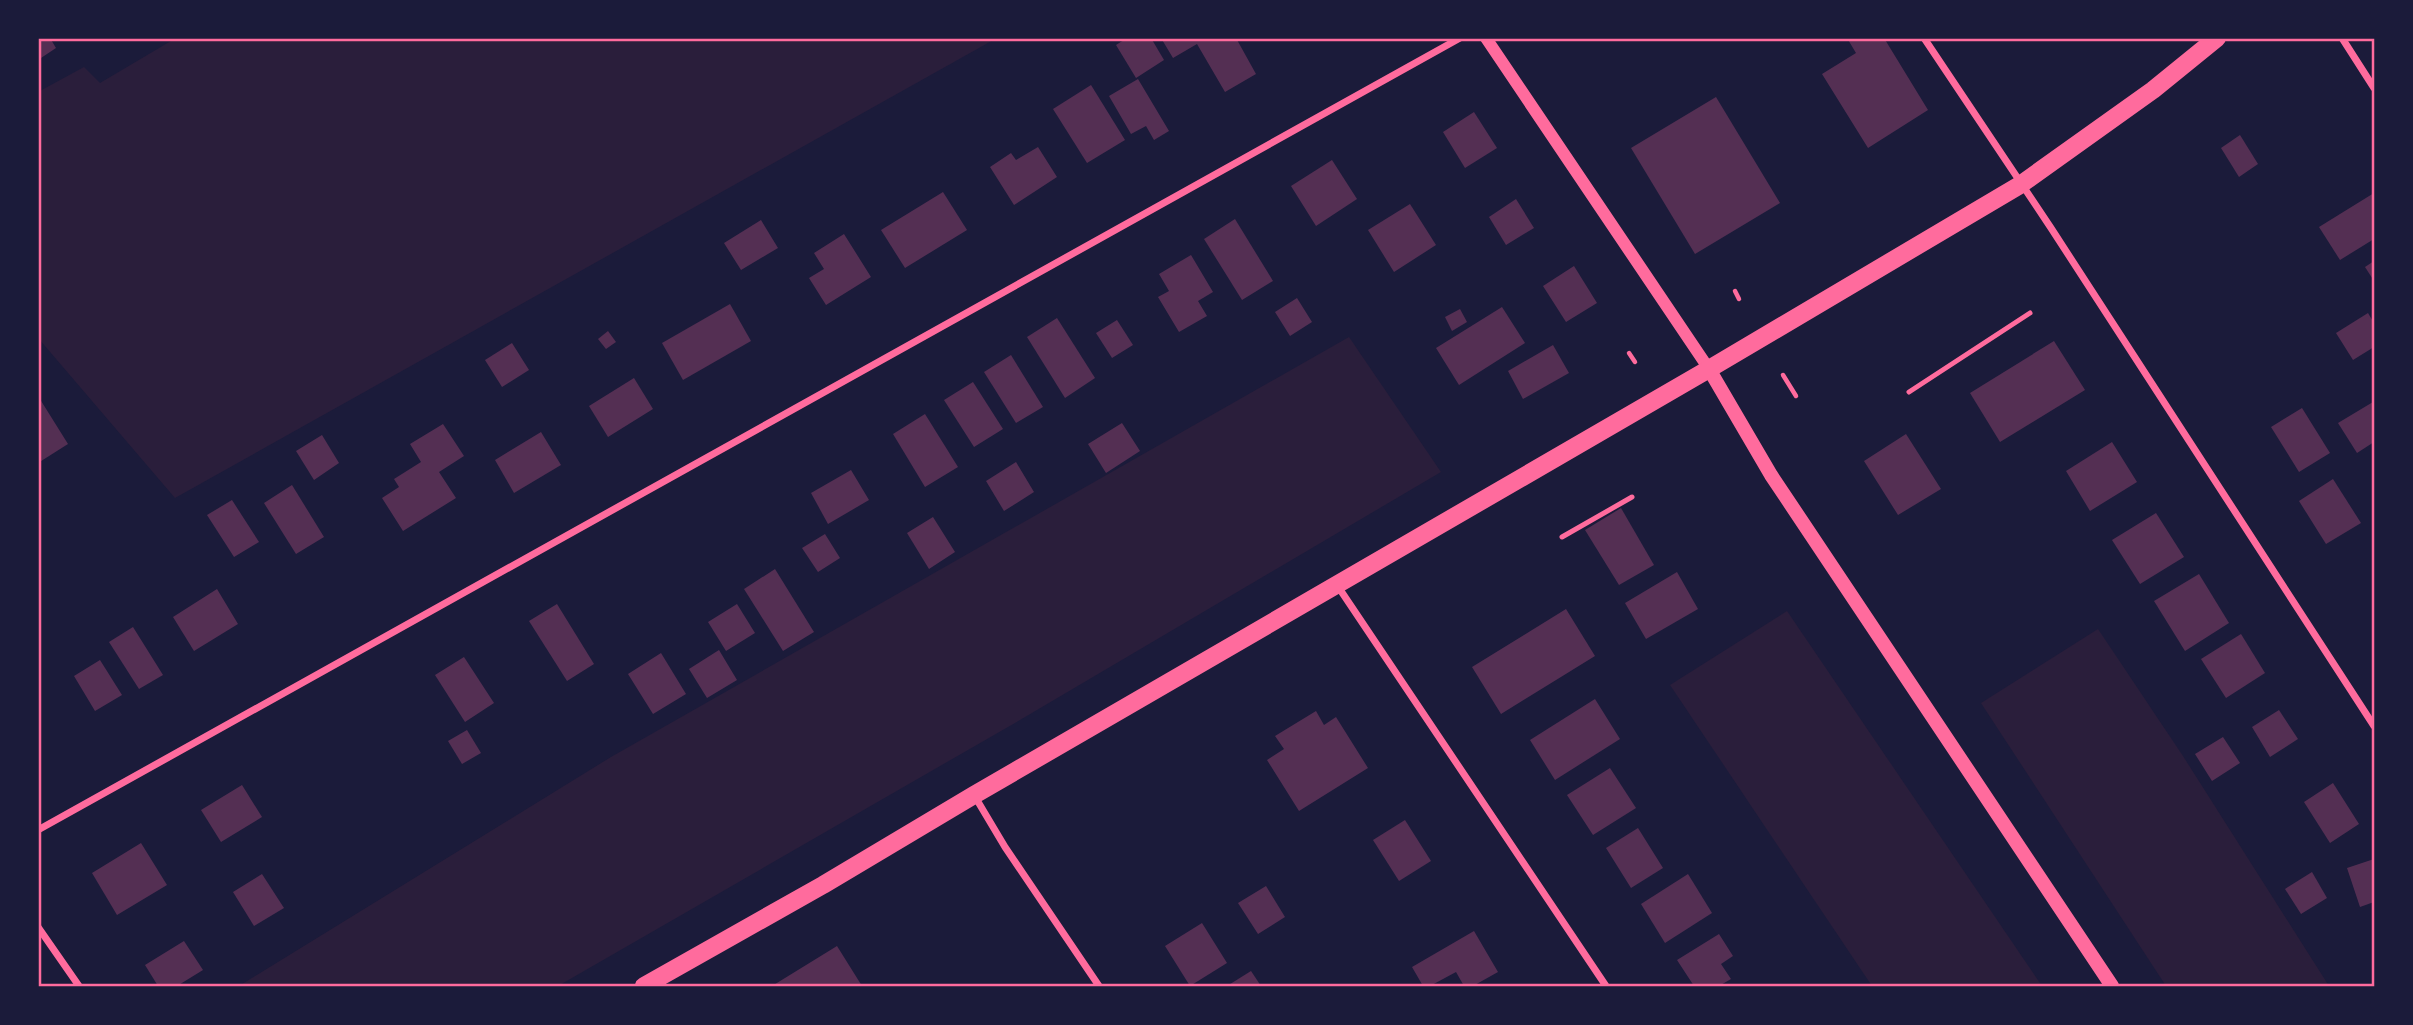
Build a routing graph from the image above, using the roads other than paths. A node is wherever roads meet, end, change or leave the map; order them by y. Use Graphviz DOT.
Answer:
graph roads {
  1 [pos="1460,38"];
  2 [pos="1486,38"];
  3 [pos="1924,38"];
  4 [pos="2217,38"];
  5 [pos="2342,38"];
  6 [pos="2375,88"];
  7 [pos="2020,185"];
  8 [pos="2030,313"];
  9 [pos="1709,369"];
  10 [pos="1909,392"];
  11 [pos="1632,497"];
  12 [pos="1562,537"];
  13 [pos="1337,585"];
  14 [pos="2375,726"];
  15 [pos="974,795"];
  16 [pos="38,831"];
  17 [pos="38,927"];
  18 [pos="79,986"];
  19 [pos="644,986"];
  20 [pos="1099,986"];
  21 [pos="1606,986"];
  22 [pos="2112,986"];
  1 -- 16 [label="street"];
  2 -- 9 [label="street"];
  3 -- 7 [label="street"];
  4 -- 7 [label="main road"];
  5 -- 6 [label="street"];
  7 -- 9 [label="main road"];
  7 -- 14 [label="street"];
  8 -- 10 [label="lane"];
  9 -- 13 [label="main road"];
  9 -- 22 [label="main road"];
  11 -- 12 [label="lane"];
  13 -- 15 [label="main road"];
  13 -- 21 [label="street"];
  15 -- 19 [label="main road"];
  15 -- 20 [label="street"];
  17 -- 18 [label="street"];
}
